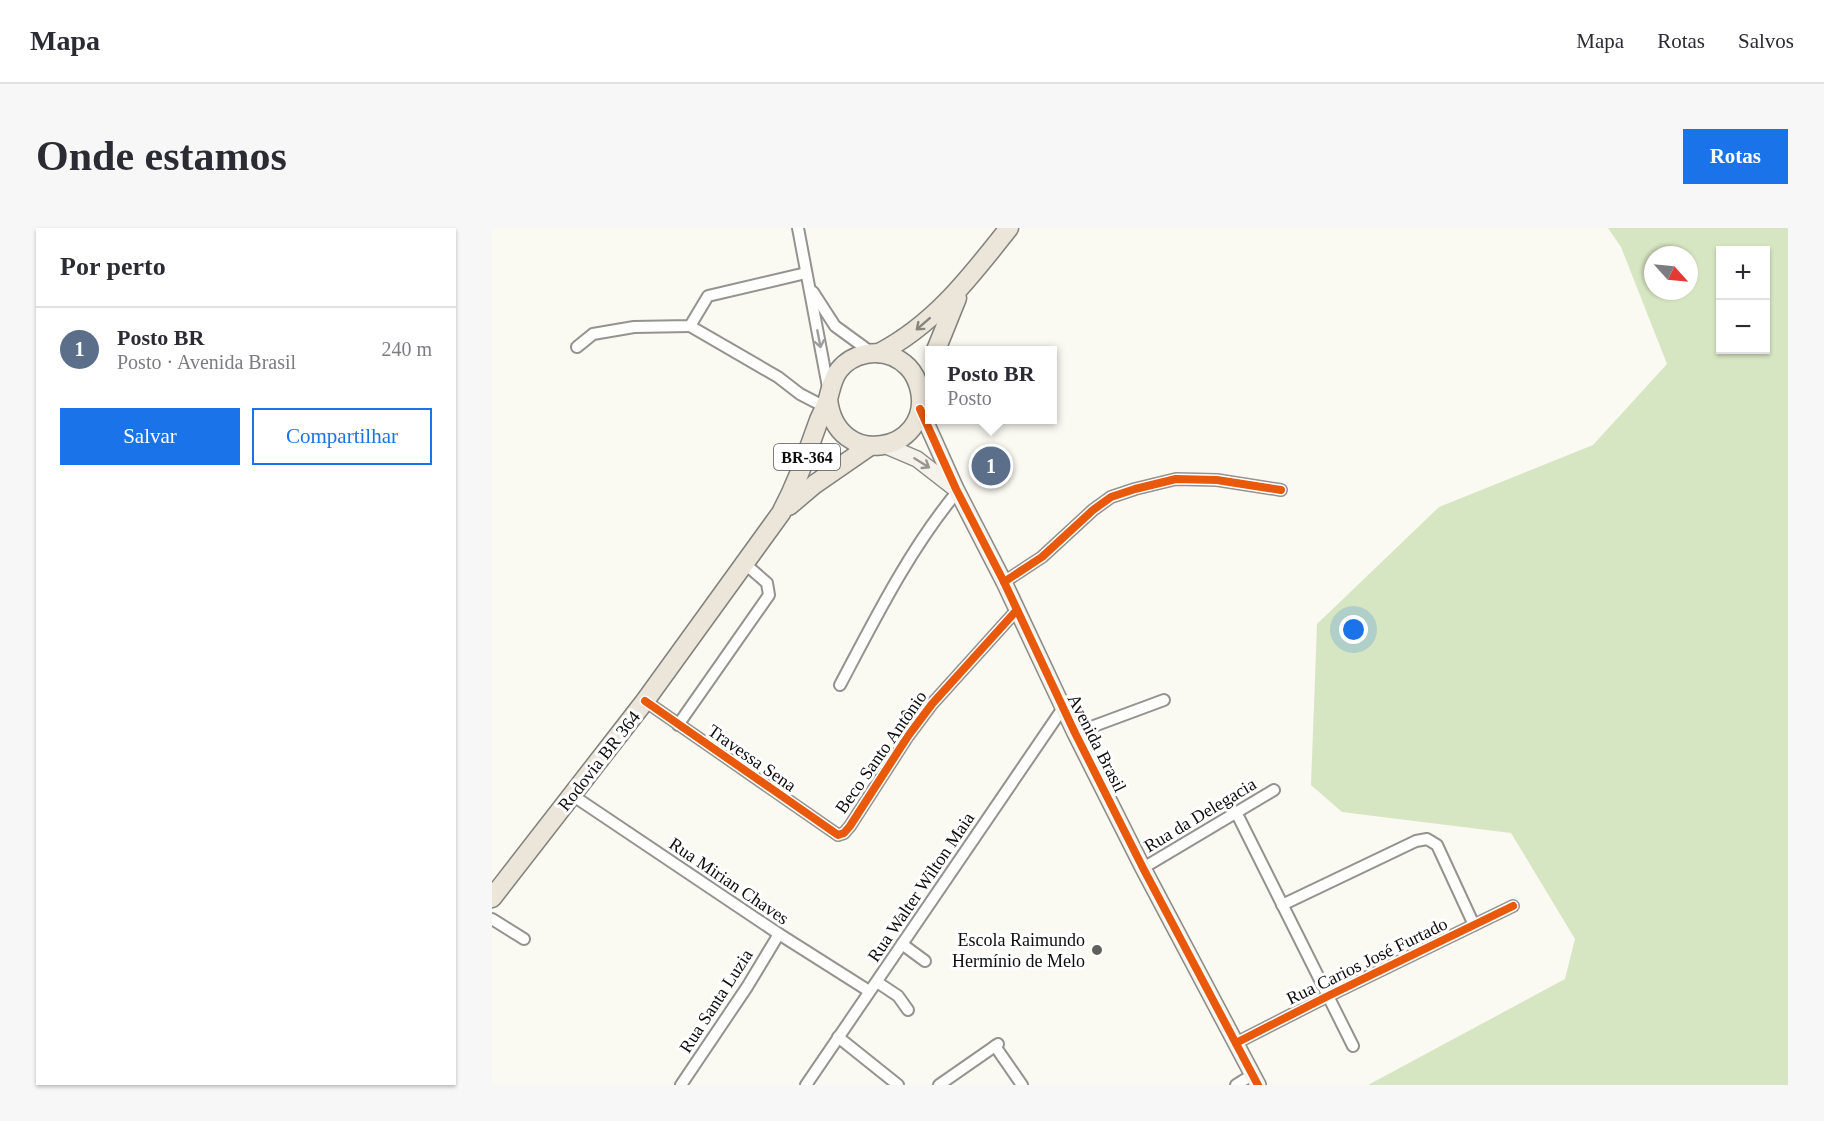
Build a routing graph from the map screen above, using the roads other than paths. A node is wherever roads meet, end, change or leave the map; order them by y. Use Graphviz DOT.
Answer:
graph roads {
  1 [pos="798,228"];
  2 [pos="1009,228"];
  3 [pos="806,273"];
  4 [pos="809,286"];
  5 [pos="962,288"];
  6 [pos="690,326"];
  7 [pos="938,346"];
  8 [pos="577,347"];
  9 [pos="876,353"];
  10 [pos="925,389"];
  11 [pos="827,399"];
  12 [pos="921,403"];
  13 [pos="925,413"];
  14 [pos="930,424"];
  15 [pos="877,446"];
  16 [pos="957,490"];
  17 [pos="1281,490"];
  18 [pos="781,513"];
  19 [pos="744,563"];
  20 [pos="1004,582"];
  21 [pos="1017,610"];
  22 [pos="840,685"];
  23 [pos="1164,700"];
  24 [pos="645,701"];
  25 [pos="1063,708"];
  26 [pos="678,724"];
  27 [pos="1075,733"];
  28 [pos="1274,790"];
  29 [pos="572,795"];
  30 [pos="1236,812"];
  31 [pos="844,833"];
  32 [pos="1143,868"];
  33 [pos="492,898"];
  34 [pos="1282,904"];
  35 [pos="1513,906"];
  36 [pos="492,919"];
  37 [pos="1474,925"];
  38 [pos="779,934"];
  39 [pos="524,939"];
  40 [pos="902,944"];
  41 [pos="925,962"];
  42 [pos="873,986"];
  43 [pos="1328,996"];
  44 [pos="908,1010"];
  45 [pos="837,1037"];
  46 [pos="1236,1043"];
  47 [pos="1353,1046"];
  48 [pos="1255,1080"];
  49 [pos="681,1085"];
  50 [pos="806,1085"];
  51 [pos="898,1085"];
  52 [pos="939,1085"];
  53 [pos="1022,1085"];
  54 [pos="1236,1085"];
  1 -- 3 [label="street"];
  2 -- 5 [label="main road, Rodovia BR 364 / BR-364"];
  3 -- 4 [label="street"];
  3 -- 6 [label="street"];
  4 -- 9 [label="street"];
  4 -- 11 [label="street, one-way"];
  5 -- 7 [label="main road, Rodovia BR 364 / BR-364"];
  5 -- 9 [label="main road, Rodovia BR 364 / BR-364, one-way"];
  6 -- 8 [label="street"];
  6 -- 11 [label="street"];
  9 -- 11 [label="main road, Rodovia BR 364 / BR-364"];
  9 -- 12 [label="main road"];
  10 -- 12 [label="main road, Rodovia BR 364 / BR-364"];
  11 -- 15 [label="main road, BR-364"];
  11 -- 18 [label="main road, Rodovia BR 364 / BR-364"];
  12 -- 13 [label="street, Avenida Brasil"];
  12 -- 15 [label="main road, Rodovia BR 364 / BR-364"];
  14 -- 16 [label="street, Avenida Brasil"];
  15 -- 16 [label="street, Avenida Brasil, one-way"];
  15 -- 18 [label="main road, Rodovia BR 364 / BR-364"];
  16 -- 20 [label="street, Avenida Brasil"];
  16 -- 22 [label="street"];
  17 -- 20 [label="street"];
  18 -- 19 [label="main road, Rodovia BR 364 / BR-364"];
  19 -- 24 [label="main road, Rodovia BR 364 / BR-364"];
  19 -- 26 [label="street"];
  20 -- 21 [label="street, Avenida Brasil"];
  21 -- 25 [label="street, Avenida Brasil"];
  21 -- 31 [label="street, Beco Santo Antônio"];
  23 -- 27 [label="street"];
  24 -- 26 [label="street, Travessa Sena"];
  24 -- 29 [label="main road, Rodovia BR 364 / BR-364"];
  25 -- 27 [label="street, Avenida Brasil"];
  25 -- 40 [label="street, Rua Walter Wilton Maia"];
  26 -- 31 [label="street, Travessa Sena"];
  27 -- 32 [label="street, Avenida Brasil"];
  28 -- 30 [label="street, Rua da Delegacia"];
  29 -- 33 [label="main road, Rodovia BR 364 / BR-364"];
  29 -- 38 [label="street, Rua Mirian Chaves"];
  30 -- 32 [label="street, Rua da Delegacia"];
  30 -- 34 [label="street"];
  32 -- 46 [label="street, Avenida Brasil"];
  34 -- 37 [label="street"];
  34 -- 43 [label="street"];
  35 -- 37 [label="street, Rua Carios José Furtado"];
  36 -- 39 [label="street"];
  37 -- 43 [label="street, Rua Carios José Furtado"];
  38 -- 42 [label="street, Rua Mirian Chaves"];
  38 -- 49 [label="street, Rua Santa Luzia"];
  40 -- 41 [label="street"];
  40 -- 42 [label="street, Rua Walter Wilton Maia"];
  42 -- 44 [label="street, Rua Mirian Chaves"];
  42 -- 45 [label="street, Rua Walter Wilton Maia"];
  43 -- 46 [label="street, Rua Carios José Furtado"];
  43 -- 47 [label="street"];
  45 -- 50 [label="street, Rua Walter Wilton Maia"];
  45 -- 51 [label="street"];
  46 -- 48 [label="street, Avenida Brasil"];
  48 -- 54 [label="street"];
  52 -- 53 [label="street"];
}
